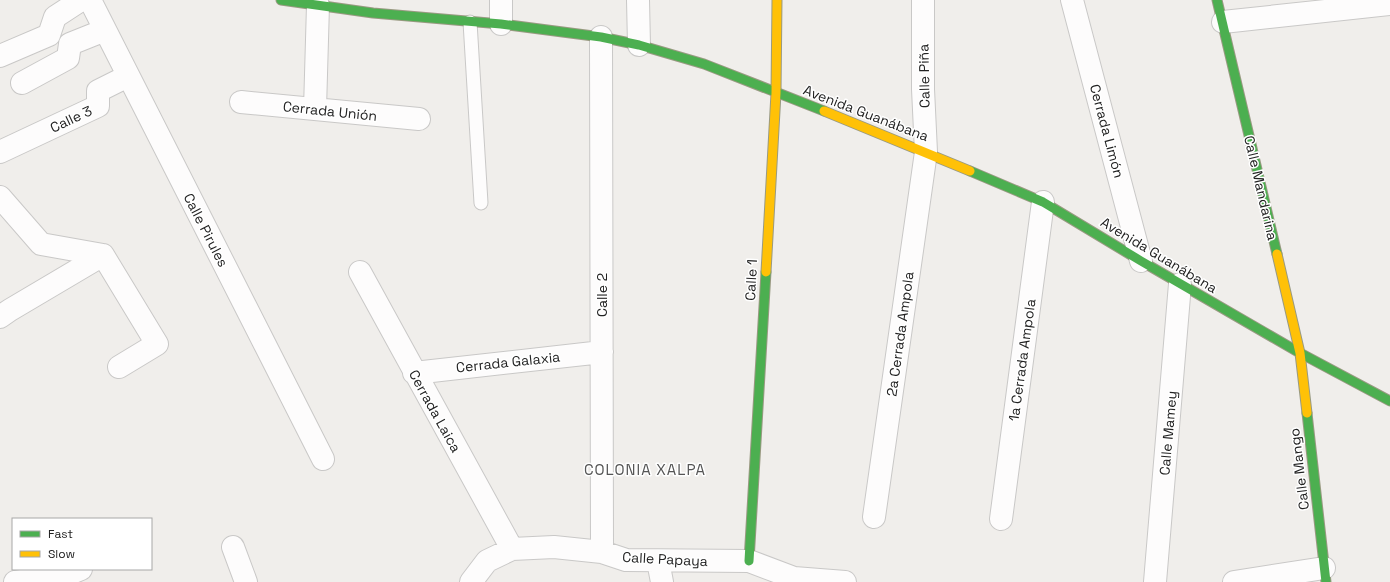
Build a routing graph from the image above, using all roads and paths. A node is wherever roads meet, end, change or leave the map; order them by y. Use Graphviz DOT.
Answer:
graph roads {
  1 [pos="81,0"];
  2 [pos="90,0"];
  3 [pos="281,0"];
  4 [pos="501,0"];
  5 [pos="638,0"];
  6 [pos="777,0"];
  7 [pos="923,0"];
  8 [pos="1072,0"];
  9 [pos="1217,0"];
  10 [pos="1390,4"];
  11 [pos="318,5"];
  12 [pos="373,6"];
  13 [pos="470,22"];
  14 [pos="1223,22"];
  15 [pos="501,24"];
  16 [pos="106,30"];
  17 [pos="601,37"];
  18 [pos="639,45"];
  19 [pos="0,56"];
  20 [pos="128,76"];
  21 [pos="22,83"];
  22 [pos="776,93"];
  23 [pos="241,102"];
  24 [pos="315,109"];
  25 [pos="419,119"];
  26 [pos="0,152"];
  27 [pos="926,152"];
  28 [pos="0,197"];
  29 [pos="1043,202"];
  30 [pos="481,204"];
  31 [pos="103,255"];
  32 [pos="1141,261"];
  33 [pos="360,272"];
  34 [pos="1180,284"];
  35 [pos="0,317"];
  36 [pos="602,352"];
  37 [pos="1300,354"];
  38 [pos="119,367"];
  39 [pos="414,373"];
  40 [pos="1390,401"];
  41 [pos="323,459"];
  42 [pos="874,517"];
  43 [pos="1001,519"];
  44 [pos="234,547"];
  45 [pos="512,550"];
  46 [pos="602,552"];
  47 [pos="658,561"];
  48 [pos="749,561"];
  49 [pos="74,575"];
  50 [pos="1325,575"];
  51 [pos="795,580"];
  52 [pos="15,582"];
  53 [pos="246,582"];
  54 [pos="471,582"];
  55 [pos="662,582"];
  56 [pos="845,582"];
  57 [pos="1155,582"];
  58 [pos="1234,582"];
  1 -- 19 [label="street"];
  2 -- 16 [label="street, Calle Pirules"];
  3 -- 11 [label="street, Avenida Guanábana"];
  4 -- 15 [label="street"];
  5 -- 18 [label="street"];
  6 -- 22 [label="street, Calle 1"];
  7 -- 27 [label="street, Calle Piña"];
  8 -- 32 [label="street, Cerrada Limón"];
  9 -- 14 [label="street, Calle Mandarina"];
  10 -- 14 [label="street"];
  11 -- 12 [label="street, Avenida Guanábana"];
  11 -- 24 [label="street"];
  12 -- 13 [label="street, Avenida Guanábana"];
  13 -- 15 [label="street, Avenida Guanábana"];
  13 -- 30 [label="lane"];
  14 -- 37 [label="street, Calle Mandarina"];
  15 -- 17 [label="street, Avenida Guanábana"];
  16 -- 20 [label="street, Calle Pirules"];
  16 -- 21 [label="street"];
  17 -- 18 [label="street, Avenida Guanábana"];
  17 -- 36 [label="street, Calle 2"];
  18 -- 22 [label="street, Avenida Guanábana"];
  20 -- 26 [label="street, Calle 3"];
  20 -- 41 [label="street, Calle Pirules"];
  22 -- 27 [label="street, Avenida Guanábana"];
  22 -- 48 [label="street, Calle 1"];
  23 -- 24 [label="street, Cerrada Unión"];
  24 -- 25 [label="street, Cerrada Unión"];
  27 -- 29 [label="street, Avenida Guanábana"];
  27 -- 42 [label="street, 2a Cerrada Ampola"];
  28 -- 31 [label="street"];
  29 -- 32 [label="street, Avenida Guanábana"];
  29 -- 43 [label="street, 1a Cerrada Ampola"];
  31 -- 35 [label="street"];
  31 -- 38 [label="street"];
  32 -- 34 [label="street, Avenida Guanábana"];
  33 -- 39 [label="street, Cerrada Laica"];
  34 -- 37 [label="street, Avenida Guanábana"];
  34 -- 57 [label="street, Calle Mamey"];
  36 -- 39 [label="street, Cerrada Galaxia"];
  36 -- 46 [label="street, Calle 2"];
  37 -- 40 [label="street, Avenida Guanábana"];
  37 -- 50 [label="street, Calle Mango"];
  39 -- 45 [label="street, Cerrada Laica"];
  44 -- 53 [label="street"];
  45 -- 46 [label="street, Calle Papaya"];
  45 -- 54 [label="street, Calle Papaya"];
  46 -- 47 [label="street, Calle Papaya"];
  47 -- 48 [label="street, Calle Papaya"];
  47 -- 55 [label="street"];
  48 -- 51 [label="street, Calle Papaya"];
  49 -- 52 [label="street"];
  50 -- 58 [label="street"];
  51 -- 56 [label="street, Calle Papaya"];
}
